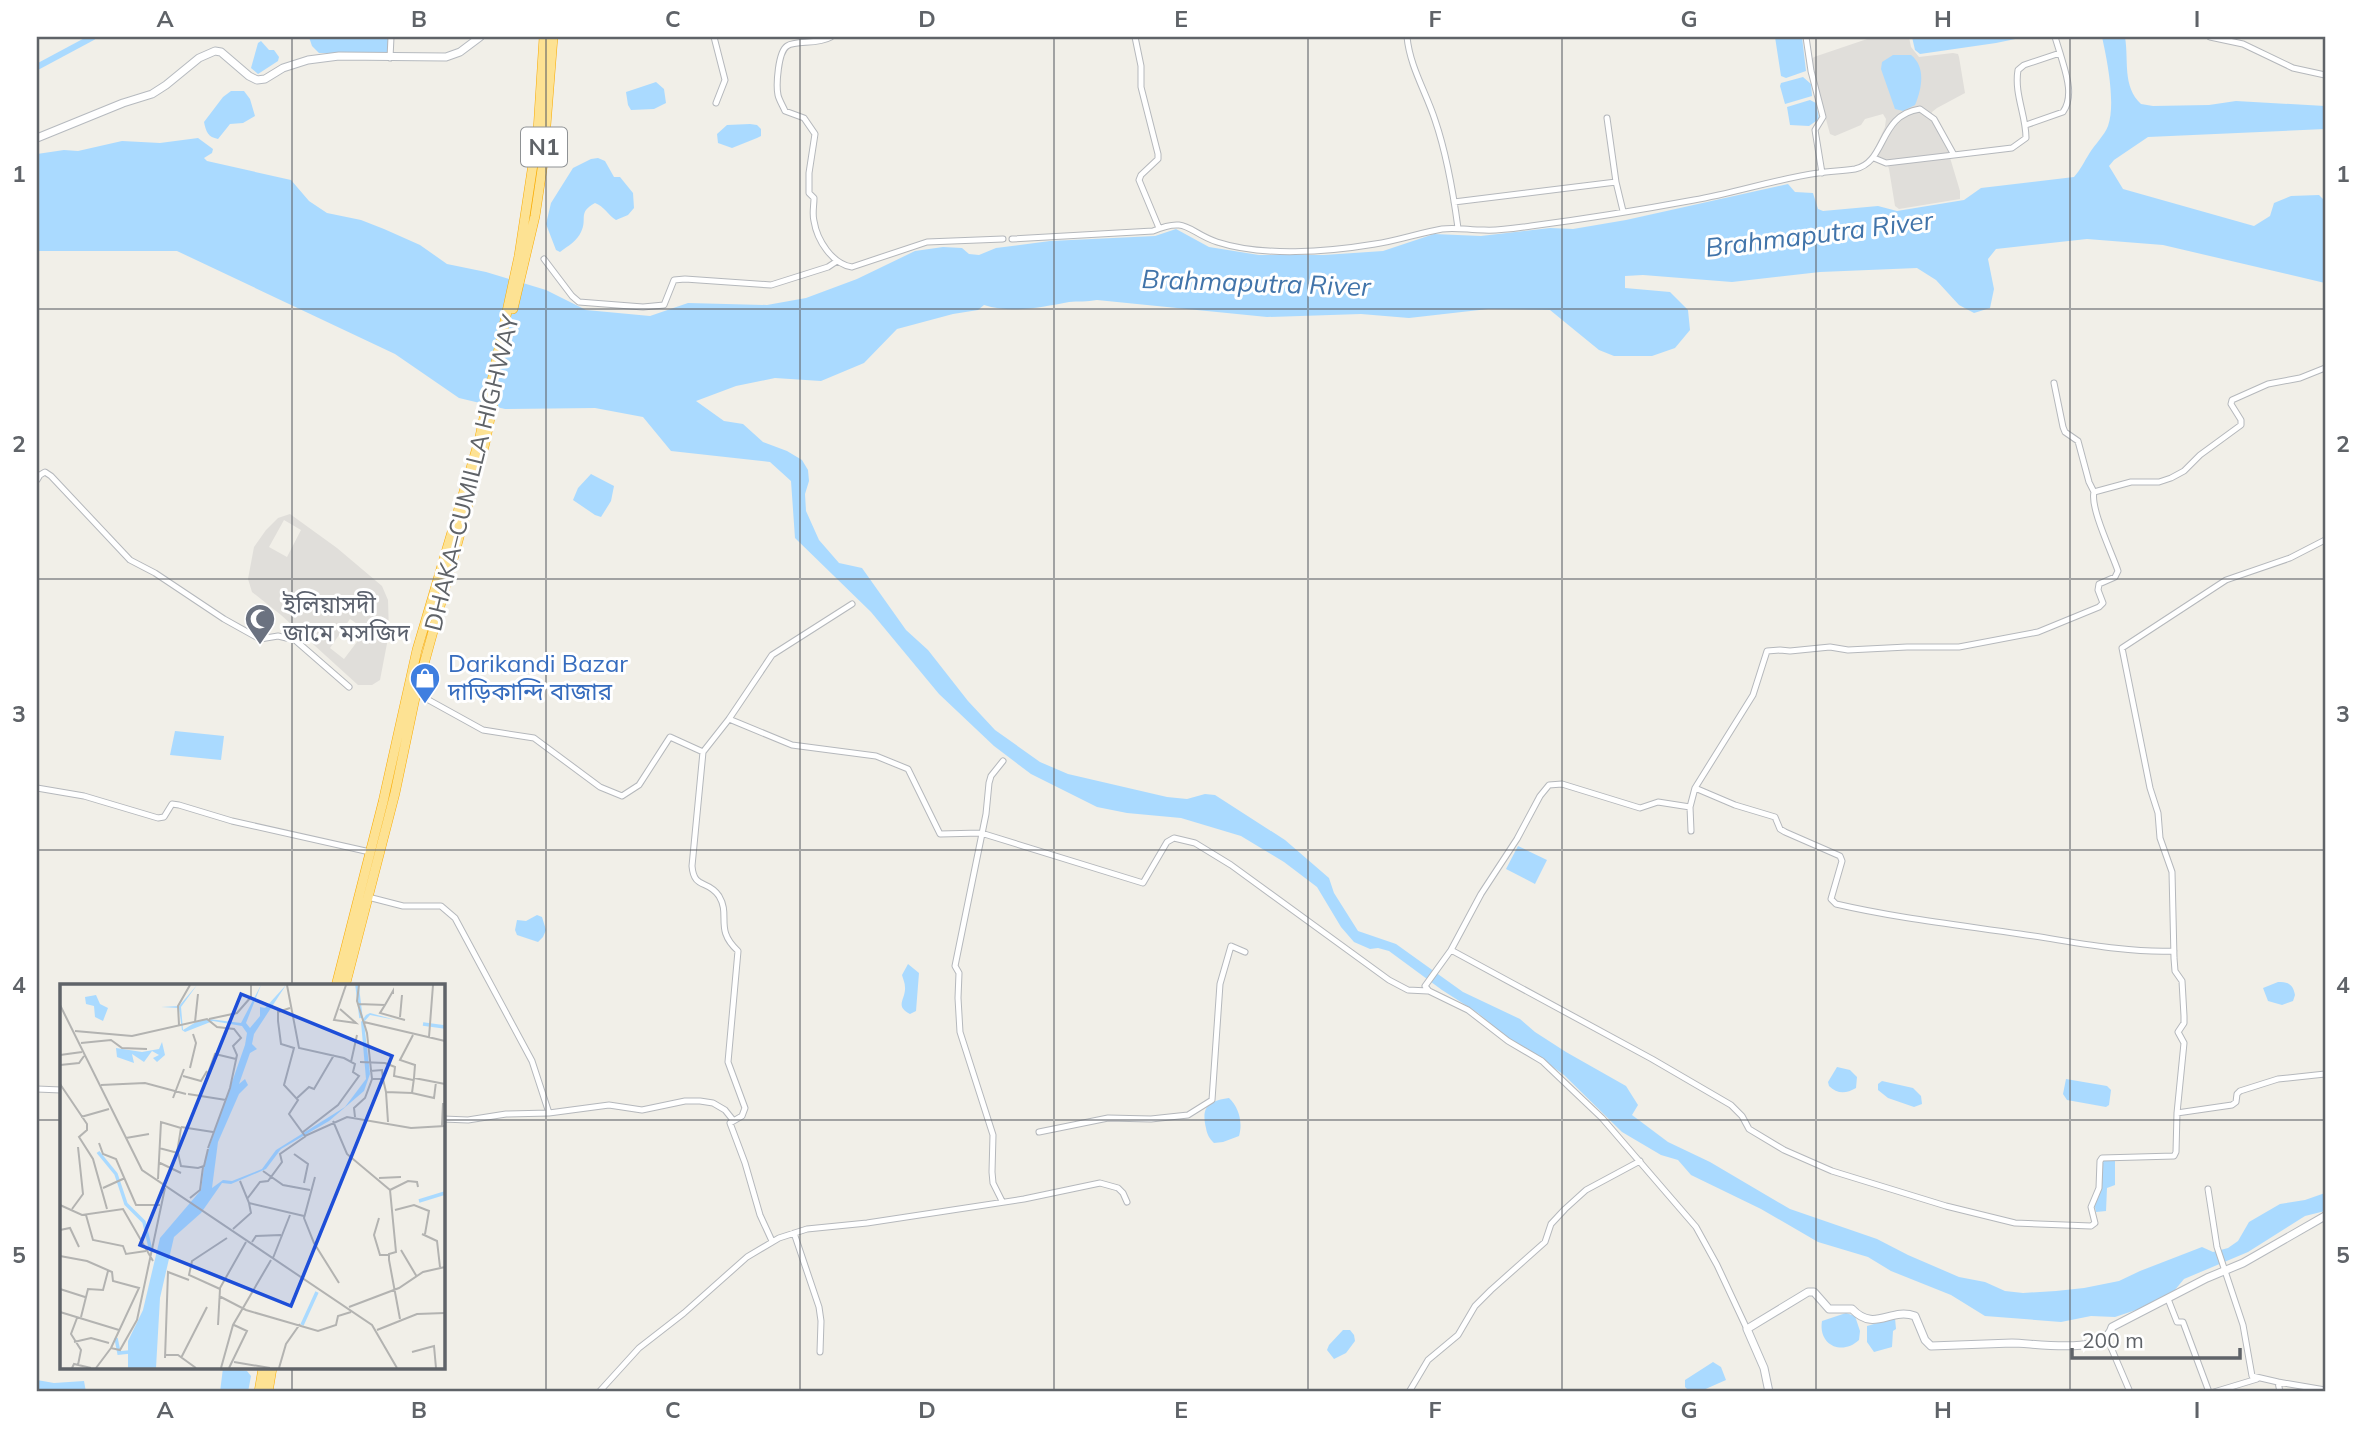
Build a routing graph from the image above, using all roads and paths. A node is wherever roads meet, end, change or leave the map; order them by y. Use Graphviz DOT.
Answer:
graph roads {
  1 [pos="391,37"];
  2 [pos="480,37"];
  3 [pos="544,37"];
  4 [pos="553,37"];
  5 [pos="713,37"];
  6 [pos="831,37"];
  7 [pos="1135,37"];
  8 [pos="1407,37"];
  9 [pos="1806,37"];
  10 [pos="2055,37"];
  11 [pos="2210,37"];
  12 [pos="2060,53"];
  13 [pos="390,58"];
  14 [pos="2325,75"];
  15 [pos="716,103"];
  16 [pos="1607,118"];
  17 [pos="2026,125"];
  18 [pos="37,138"];
  19 [pos="1954,155"];
  20 [pos="1874,158"];
  21 [pos="1822,173"];
  22 [pos="1616,182"];
  23 [pos="1454,202"];
  24 [pos="1623,211"];
  25 [pos="1159,228"];
  26 [pos="1458,228"];
  27 [pos="1003,239"];
  28 [pos="1012,239"];
  29 [pos="522,256"];
  30 [pos="544,259"];
  31 [pos="837,261"];
  32 [pos="2325,368"];
  33 [pos="2054,383"];
  34 [pos="482,442"];
  35 [pos="37,480"];
  36 [pos="2094,492"];
  37 [pos="2325,540"];
  38 [pos="852,604"];
  39 [pos="349,687"];
  40 [pos="416,693"];
  41 [pos="729,719"];
  42 [pos="704,752"];
  43 [pos="1003,761"];
  44 [pos="37,788"];
  45 [pos="1695,788"];
  46 [pos="1690,807"];
  47 [pos="1691,831"];
  48 [pos="981,833"];
  49 [pos="370,852"];
  50 [pos="368,897"];
  51 [pos="1451,950"];
  52 [pos="2174,951"];
  53 [pos="1245,952"];
  54 [pos="337,984"];
  55 [pos="346,984"];
  56 [pos="1427,988"];
  57 [pos="2325,1074"];
  58 [pos="37,1089"];
  59 [pos="60,1090"];
  60 [pos="549,1113"];
  61 [pos="2177,1113"];
  62 [pos="444,1119"];
  63 [pos="733,1120"];
  64 [pos="1039,1132"];
  65 [pos="1640,1161"];
  66 [pos="2208,1189"];
  67 [pos="1002,1201"];
  68 [pos="1127,1202"];
  69 [pos="2325,1216"];
  70 [pos="794,1233"];
  71 [pos="772,1241"];
  72 [pos="2224,1269"];
  73 [pos="2168,1299"];
  74 [pos="1747,1329"];
  75 [pos="2107,1338"];
  76 [pos="820,1352"];
  77 [pos="263,1370"];
  78 [pos="272,1370"];
  79 [pos="2257,1379"];
  80 [pos="2278,1382"];
  81 [pos="2325,1390"];
  82 [pos="259,1392"];
  83 [pos="268,1392"];
  84 [pos="599,1392"];
  85 [pos="1409,1392"];
  86 [pos="1769,1392"];
  87 [pos="2130,1392"];
  88 [pos="2211,1392"];
  89 [pos="2280,1392"];
  1 -- 13 [label="street"];
  2 -- 13 [label="street"];
  3 -- 29 [label="highway, DHAKA–CUMILLA HIGHWAY / N1"];
  4 -- 29 [label="highway, DHAKA–CUMILLA HIGHWAY / N1"];
  5 -- 15 [label="street"];
  6 -- 31 [label="street"];
  7 -- 25 [label="street"];
  8 -- 23 [label="street"];
  9 -- 21 [label="street"];
  10 -- 12 [label="street"];
  11 -- 14 [label="street"];
  12 -- 17 [label="street"];
  12 -- 17 [label="street"];
  13 -- 18 [label="street"];
  16 -- 22 [label="street"];
  17 -- 19 [label="street"];
  19 -- 20 [label="street"];
  19 -- 20 [label="street"];
  20 -- 21 [label="street"];
  21 -- 24 [label="street"];
  22 -- 23 [label="street"];
  22 -- 24 [label="street"];
  23 -- 26 [label="street"];
  24 -- 26 [label="street"];
  25 -- 26 [label="street"];
  25 -- 28 [label="street"];
  27 -- 31 [label="street"];
  29 -- 34 [label="highway, DHAKA–CUMILLA HIGHWAY / N1"];
  30 -- 31 [label="street"];
  32 -- 36 [label="street"];
  33 -- 36 [label="street"];
  34 -- 40 [label="highway, DHAKA–CUMILLA HIGHWAY / N1"];
  34 -- 49 [label="highway, DHAKA–CUMILLA HIGHWAY / N1"];
  35 -- 39 [label="street"];
  36 -- 45 [label="street"];
  37 -- 52 [label="street"];
  38 -- 41 [label="street"];
  40 -- 42 [label="street"];
  40 -- 50 [label="highway, DHAKA–CUMILLA HIGHWAY / N1"];
  41 -- 42 [label="street"];
  41 -- 48 [label="street"];
  42 -- 63 [label="street"];
  43 -- 48 [label="street"];
  44 -- 49 [label="street"];
  45 -- 46 [label="street"];
  45 -- 52 [label="street"];
  46 -- 47 [label="street"];
  46 -- 51 [label="street"];
  48 -- 56 [label="street"];
  48 -- 67 [label="street"];
  49 -- 54 [label="highway, DHAKA–CUMILLA HIGHWAY / N1"];
  50 -- 55 [label="highway, DHAKA–CUMILLA HIGHWAY / N1"];
  50 -- 60 [label="street"];
  51 -- 56 [label="street"];
  51 -- 61 [label="street"];
  52 -- 61 [label="street"];
  53 -- 64 [label="street"];
  56 -- 65 [label="street"];
  57 -- 61 [label="street"];
  58 -- 59 [label="street"];
  60 -- 62 [label="street"];
  60 -- 63 [label="street"];
  63 -- 71 [label="street"];
  65 -- 74 [label="street"];
  65 -- 85 [label="street"];
  66 -- 72 [label="street"];
  67 -- 68 [label="street"];
  67 -- 70 [label="street"];
  69 -- 72 [label="street"];
  70 -- 71 [label="street"];
  70 -- 76 [label="street"];
  71 -- 84 [label="street"];
  72 -- 73 [label="street"];
  72 -- 79 [label="street"];
  73 -- 75 [label="street"];
  73 -- 88 [label="street"];
  74 -- 75 [label="street"];
  74 -- 86 [label="street"];
  75 -- 87 [label="street"];
  77 -- 82 [label="highway"];
  78 -- 83 [label="highway"];
  79 -- 80 [label="street"];
  79 -- 88 [label="street"];
  80 -- 81 [label="street"];
  80 -- 89 [label="street"];
}
